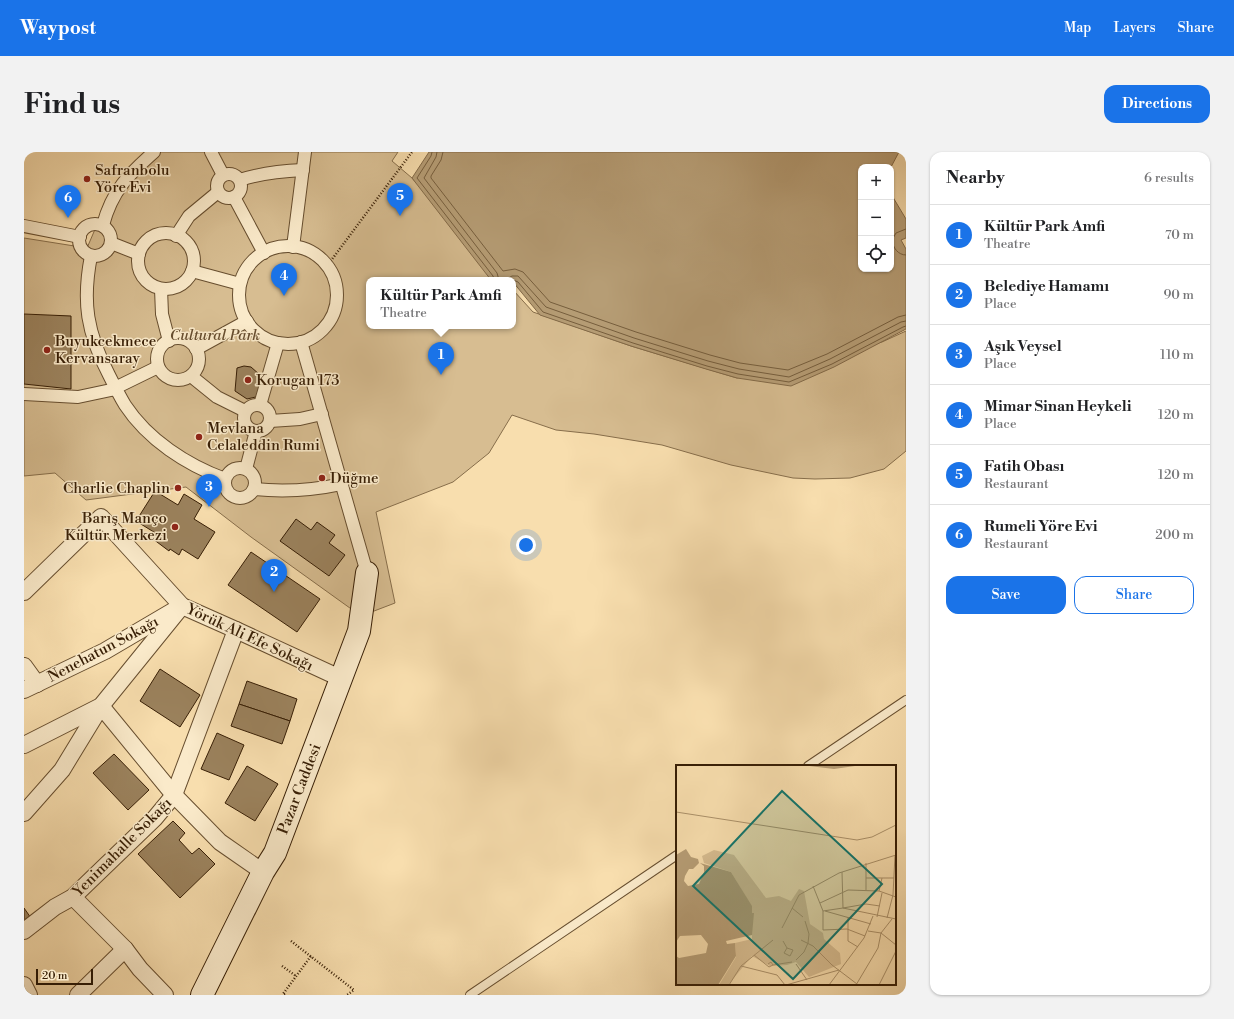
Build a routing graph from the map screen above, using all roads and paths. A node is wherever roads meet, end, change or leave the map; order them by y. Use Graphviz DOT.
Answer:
graph roads {
  1 [pos="154,152"];
  2 [pos="211,152"];
  3 [pos="305,152"];
  4 [pos="412,152"];
  5 [pos="303,170"];
  6 [pos="223,175"];
  7 [pos="240,180"];
  8 [pos="218,192"];
  9 [pos="234,197"];
  10 [pos="103,225"];
  11 [pos="24,226"];
  12 [pos="176,236"];
  13 [pos="80,237"];
  14 [pos="111,243"];
  15 [pos="293,247"];
  16 [pos="264,253"];
  17 [pos="139,254"];
  18 [pos="91,256"];
  19 [pos="327,266"];
  20 [pos="192,271"];
  21 [pos="240,284"];
  22 [pos="161,289"];
  23 [pos="247,321"];
  24 [pos="169,341"];
  25 [pos="301,342"];
  26 [pos="278,343"];
  27 [pos="196,349"];
  28 [pos="158,368"];
  29 [pos="191,376"];
  30 [pos="115,388"];
  31 [pos="24,394"];
  32 [pos="260,405"];
  33 [pos="245,411"];
  34 [pos="322,414"];
  35 [pos="270,422"];
  36 [pos="256,431"];
  37 [pos="246,469"];
  38 [pos="226,479"];
  39 [pos="342,484"];
  40 [pos="254,489"];
  41 [pos="367,573"];
  42 [pos="24,592"];
  43 [pos="182,606"];
  44 [pos="236,630"];
  45 [pos="24,666"];
  46 [pos="340,678"];
  47 [pos="30,687"];
  48 [pos="906,700"];
  49 [pos="101,706"];
  50 [pos="24,745"];
  51 [pos="809,765"];
  52 [pos="174,795"];
  53 [pos="24,813"];
  54 [pos="676,856"];
  55 [pos="263,872"];
  56 [pos="72,897"];
  57 [pos="24,931"];
  58 [pos="291,941"];
  59 [pos="125,948"];
  60 [pos="311,956"];
  61 [pos="282,966"];
  62 [pos="296,976"];
  63 [pos="24,985"];
  64 [pos="29,995"];
  65 [pos="78,995"];
  66 [pos="165,995"];
  67 [pos="202,995"];
  68 [pos="285,995"];
  69 [pos="347,995"];
  70 [pos="470,995"];
  1 -- 10 [label="street"];
  2 -- 6 [label="street"];
  3 -- 5 [label="street"];
  4 -- 19 [label="path"];
  5 -- 7 [label="street"];
  5 -- 15 [label="street"];
  6 -- 7 [label="street"];
  6 -- 8 [label="street"];
  7 -- 9 [label="street"];
  8 -- 9 [label="street"];
  8 -- 12 [label="street"];
  9 -- 16 [label="street"];
  10 -- 13 [label="street"];
  10 -- 14 [label="street"];
  11 -- 13 [label="street"];
  12 -- 17 [label="street"];
  12 -- 20 [label="street"];
  13 -- 18 [label="street"];
  14 -- 17 [label="street"];
  14 -- 18 [label="street"];
  15 -- 16 [label="street"];
  15 -- 19 [label="street"];
  16 -- 21 [label="street"];
  17 -- 22 [label="street"];
  18 -- 30 [label="street"];
  19 -- 25 [label="street"];
  20 -- 21 [label="street"];
  20 -- 22 [label="street"];
  21 -- 23 [label="street"];
  22 -- 24 [label="street"];
  23 -- 26 [label="street"];
  23 -- 27 [label="street"];
  24 -- 27 [label="street"];
  24 -- 28 [label="street"];
  25 -- 26 [label="street"];
  25 -- 34 [label="street"];
  26 -- 32 [label="street"];
  27 -- 29 [label="street"];
  28 -- 29 [label="street"];
  28 -- 30 [label="street"];
  29 -- 33 [label="street"];
  30 -- 31 [label="street"];
  30 -- 38 [label="street"];
  32 -- 33 [label="street"];
  32 -- 35 [label="street"];
  33 -- 36 [label="street"];
  34 -- 35 [label="street"];
  34 -- 39 [label="street"];
  35 -- 36 [label="street"];
  36 -- 37 [label="street"];
  37 -- 38 [label="street"];
  37 -- 40 [label="street"];
  38 -- 40 [label="street"];
  39 -- 40 [label="street"];
  39 -- 41 [label="street"];
  41 -- 46 [label="main road, Pazar Caddesi"];
  42 -- 43 [label="street, Yörük Ali Efe Sokağı"];
  43 -- 44 [label="street, Yörük Ali Efe Sokağı"];
  43 -- 47 [label="street, Nenehatun Sokağı"];
  43 -- 49 [label="street"];
  44 -- 46 [label="street, Yörük Ali Efe Sokağı"];
  44 -- 52 [label="street, Yenimahalle Sokağı"];
  45 -- 47 [label="street"];
  46 -- 55 [label="main road, Pazar Caddesi"];
  48 -- 51 [label="lane"];
  49 -- 50 [label="street"];
  49 -- 52 [label="street"];
  49 -- 53 [label="street"];
  52 -- 55 [label="street"];
  52 -- 56 [label="street, Yenimahalle Sokağı"];
  54 -- 70 [label="lane"];
  55 -- 67 [label="main road, Pazar Caddesi"];
  56 -- 57 [label="street, Yenimahalle Sokağı"];
  56 -- 59 [label="street"];
  58 -- 60 [label="path"];
  59 -- 65 [label="street"];
  59 -- 66 [label="street"];
  60 -- 62 [label="path"];
  60 -- 69 [label="path"];
  61 -- 62 [label="path"];
  62 -- 68 [label="path"];
  63 -- 64 [label="street"];
}
